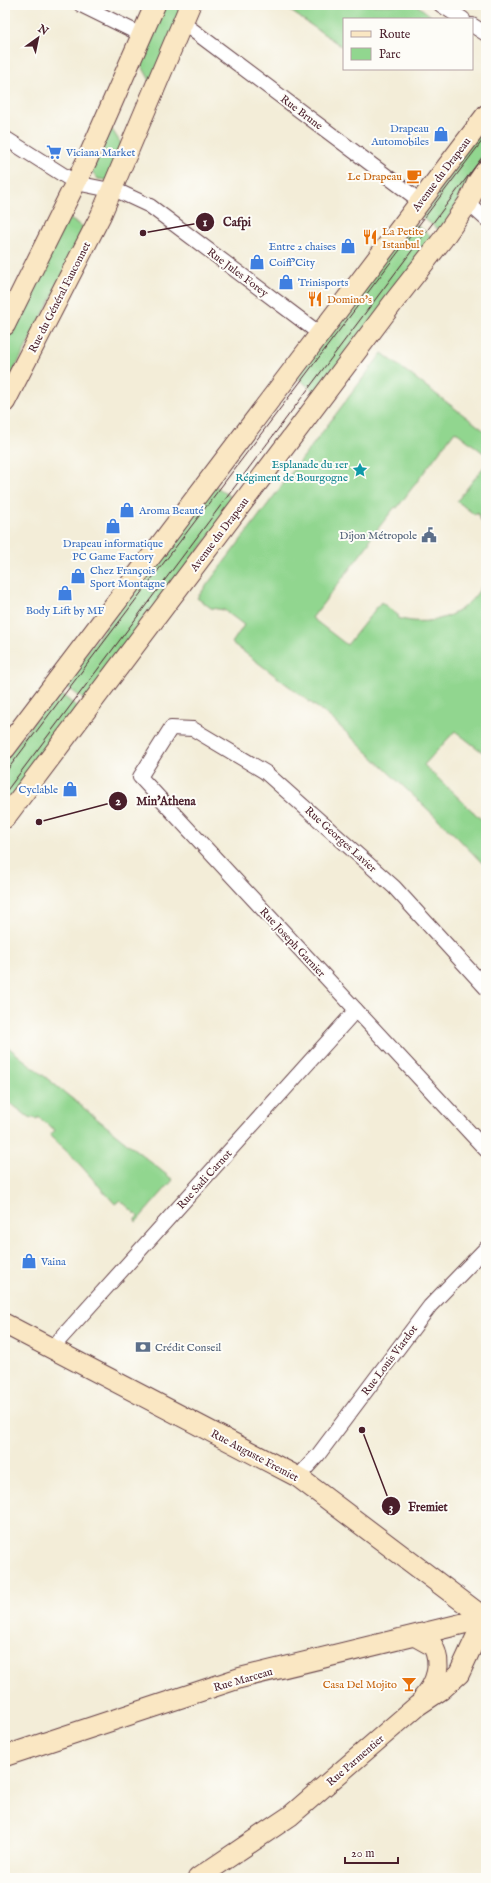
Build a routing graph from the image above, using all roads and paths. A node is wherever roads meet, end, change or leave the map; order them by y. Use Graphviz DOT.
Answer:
graph roads {
  1 [pos="81,5"];
  2 [pos="155,5"];
  3 [pos="441,5"];
  4 [pos="187,14"];
  5 [pos="461,18"];
  6 [pos="473,26"];
  7 [pos="486,34"];
  8 [pos="142,35"];
  9 [pos="486,115"];
  10 [pos="5,138"];
  11 [pos="486,170"];
  12 [pos="76,182"];
  13 [pos="112,191"];
  14 [pos="420,201"];
  15 [pos="468,203"];
  16 [pos="486,219"];
  17 [pos="5,325"];
  18 [pos="320,334"];
  19 [pos="5,402"];
  20 [pos="170,728"];
  21 [pos="5,749"];
  22 [pos="5,818"];
  23 [pos="486,988"];
  24 [pos="356,1010"];
  25 [pos="486,1150"];
  26 [pos="486,1248"];
  27 [pos="5,1324"];
  28 [pos="52,1348"];
  29 [pos="298,1477"];
  30 [pos="486,1619"];
  31 [pos="415,1636"];
  32 [pos="417,1706"];
  33 [pos="5,1756"];
  34 [pos="198,1878"];
  1 -- 8 [label="street"];
  2 -- 8 [label="main road"];
  3 -- 5 [label="street"];
  4 -- 13 [label="main road, Rue du Général Fauconnet"];
  4 -- 14 [label="street, Rue Brune"];
  6 -- 7 [label="street"];
  8 -- 12 [label="main road"];
  9 -- 14 [label="main road, Avenue du Drapeau"];
  10 -- 12 [label="street"];
  11 -- 15 [label="main road, Avenue du Drapeau"];
  12 -- 13 [label="street"];
  12 -- 17 [label="main road"];
  13 -- 18 [label="street, Rue Jules Forey"];
  13 -- 19 [label="main road, Rue du Général Fauconnet"];
  14 -- 18 [label="main road, Avenue du Drapeau"];
  15 -- 16 [label="street"];
  15 -- 22 [label="main road, Avenue du Drapeau"];
  18 -- 21 [label="main road, Avenue du Drapeau"];
  20 -- 23 [label="street, Rue Georges Lavier"];
  20 -- 24 [label="street, Rue Joseph Garnier"];
  24 -- 25 [label="street, Rue Joseph Garnier"];
  24 -- 28 [label="street, Rue Sadi Carnot"];
  26 -- 29 [label="street, Rue Louis Viardot"];
  27 -- 28 [label="main road, Rue Auguste Fremiet"];
  28 -- 29 [label="main road, Rue Auguste Fremiet"];
  29 -- 30 [label="main road, Rue Auguste Fremiet"];
  30 -- 31 [label="main road, Rue Marceau"];
  30 -- 32 [label="main road, Rue Parmentier"];
  31 -- 32 [label="main road"];
  31 -- 33 [label="main road, Rue Marceau"];
  32 -- 34 [label="main road, Rue Parmentier"];
}
